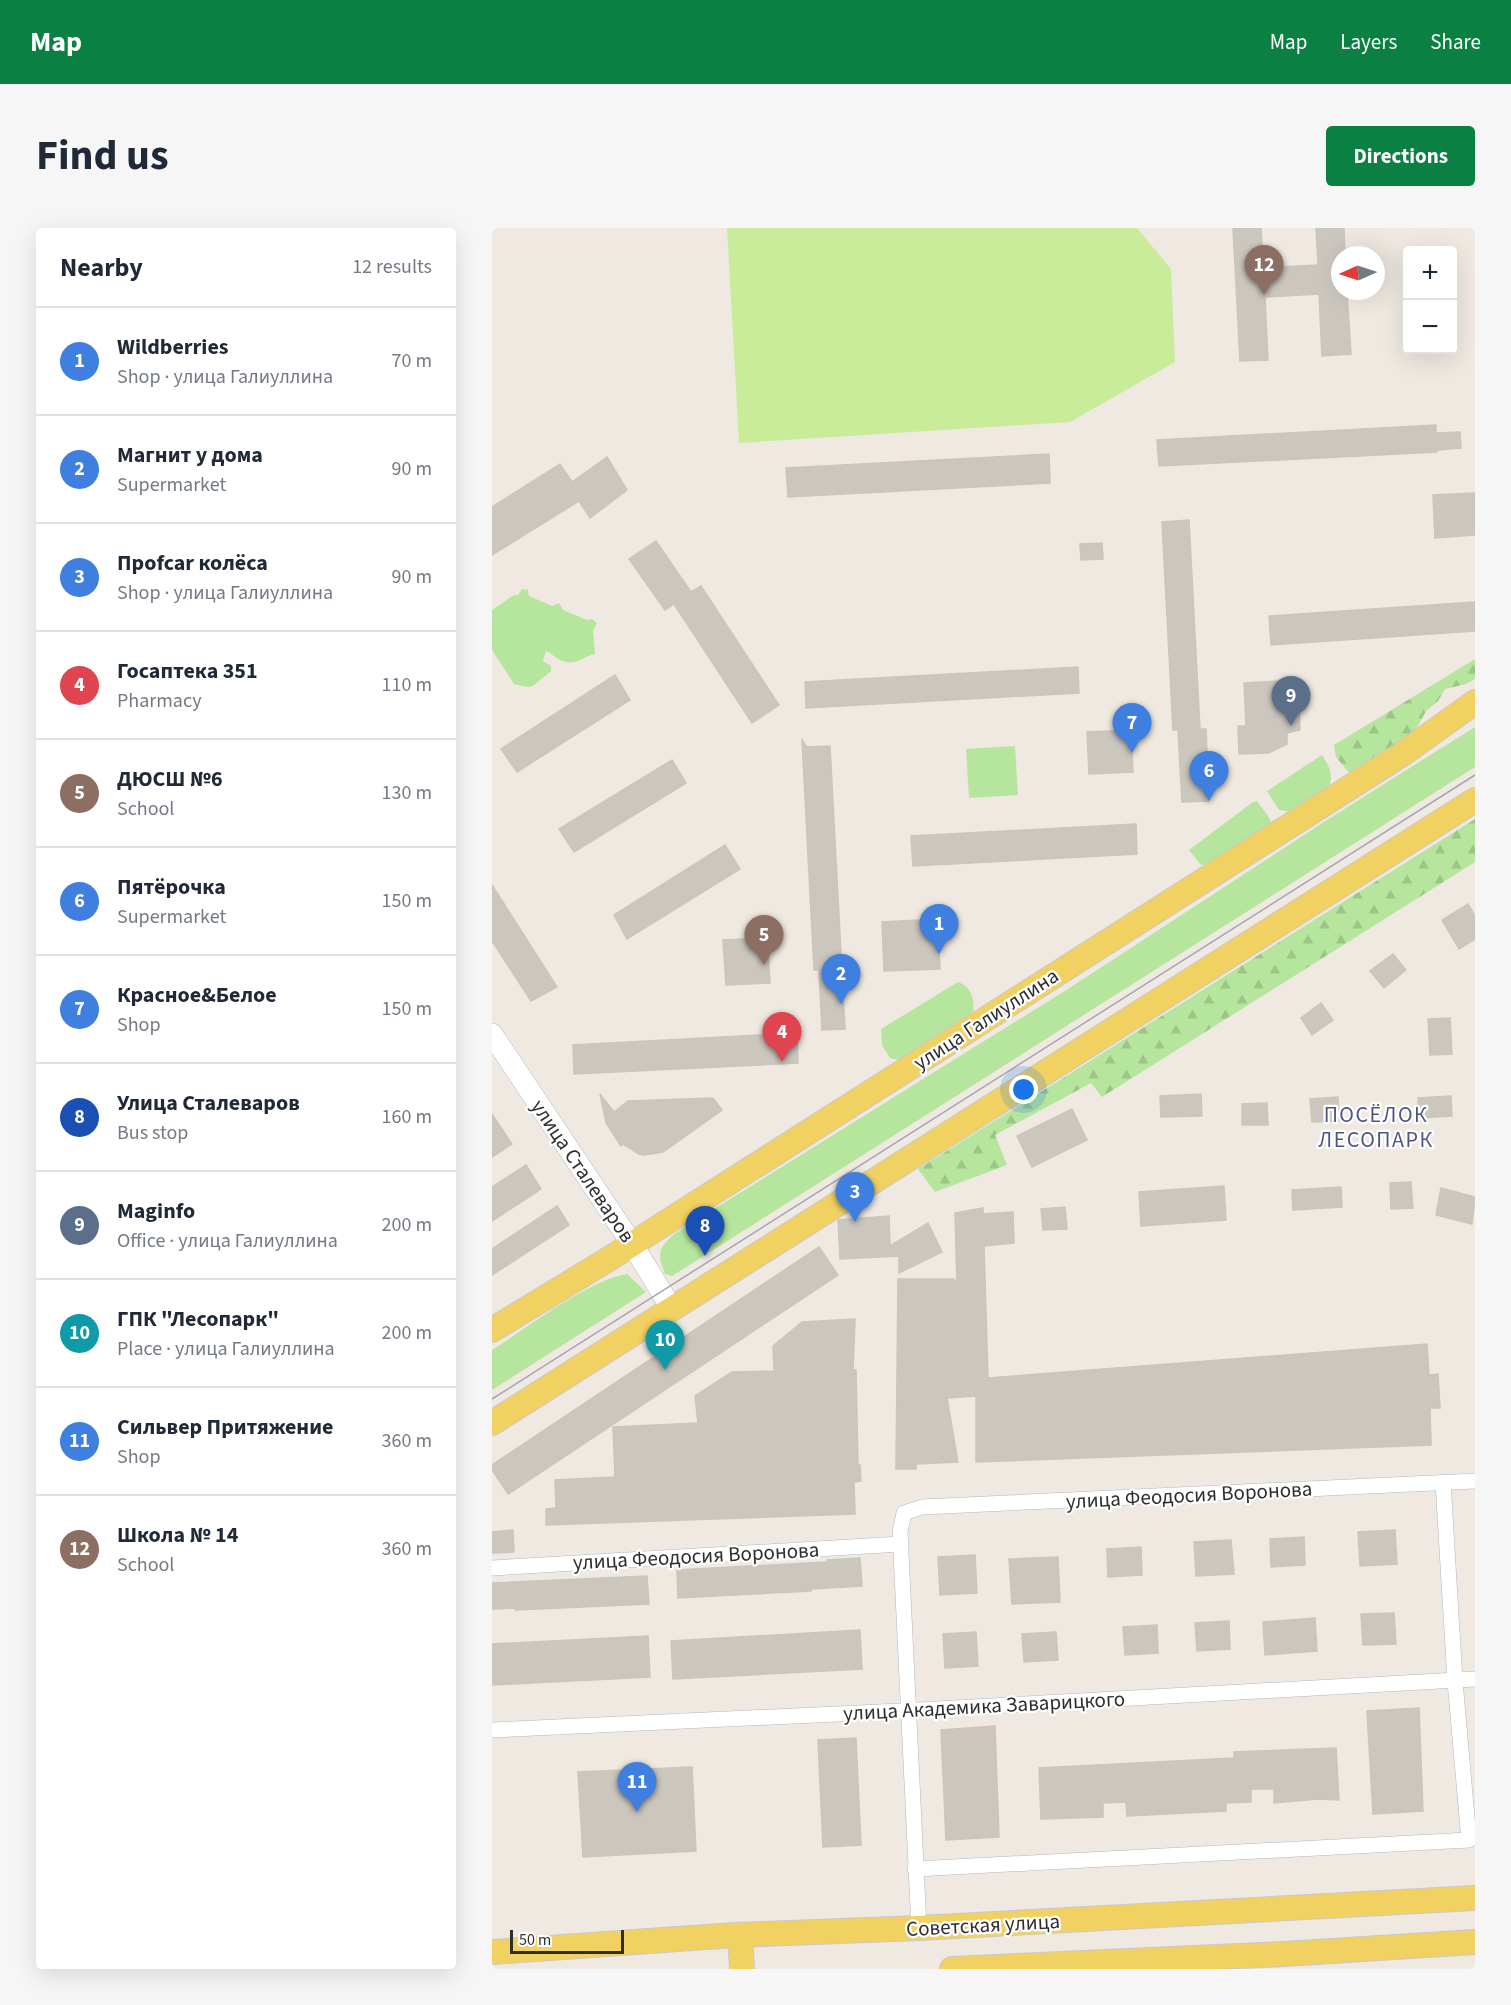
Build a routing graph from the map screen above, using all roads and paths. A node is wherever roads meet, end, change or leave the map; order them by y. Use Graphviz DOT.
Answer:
graph roads {
  1 [pos="1475,702"];
  2 [pos="1475,800"];
  3 [pos="492,1034"];
  4 [pos="632,1244"];
  5 [pos="672,1308"];
  6 [pos="492,1330"];
  7 [pos="492,1423"];
  8 [pos="1475,1481"];
  9 [pos="1443,1482"];
  10 [pos="901,1544"];
  11 [pos="492,1568"];
  12 [pos="1475,1679"];
  13 [pos="1455,1681"];
  14 [pos="909,1710"];
  15 [pos="492,1730"];
  16 [pos="1472,1840"];
  17 [pos="915,1869"];
  18 [pos="1475,1898"];
  19 [pos="919,1928"];
  20 [pos="740,1935"];
  21 [pos="1475,1942"];
  22 [pos="492,1952"];
  23 [pos="742,1969"];
  24 [pos="952,1969"];
  1 -- 4 [label="main road, улица Галиуллина"];
  2 -- 5 [label="main road"];
  3 -- 4 [label="main road, улица Сталеваров"];
  4 -- 5 [label="main road, улица Сталеваров"];
  4 -- 6 [label="main road, улица Галиуллина"];
  5 -- 7 [label="main road"];
  8 -- 9 [label="street, улица Феодосия Воронова"];
  9 -- 10 [label="street, улица Феодосия Воронова"];
  9 -- 13 [label="street"];
  10 -- 11 [label="street, улица Феодосия Воронова"];
  10 -- 14 [label="street"];
  12 -- 13 [label="street, улица Академика Заварицкого"];
  13 -- 14 [label="street, улица Академика Заварицкого"];
  13 -- 16 [label="street"];
  14 -- 15 [label="street, улица Академика Заварицкого"];
  14 -- 17 [label="street"];
  16 -- 17 [label="street"];
  17 -- 19 [label="street"];
  18 -- 19 [label="main road, Советская улица"];
  19 -- 20 [label="main road, Советская улица"];
  20 -- 22 [label="main road, Советская улица"];
  20 -- 23 [label="main road"];
  21 -- 24 [label="main road, Советская улица"];
}
